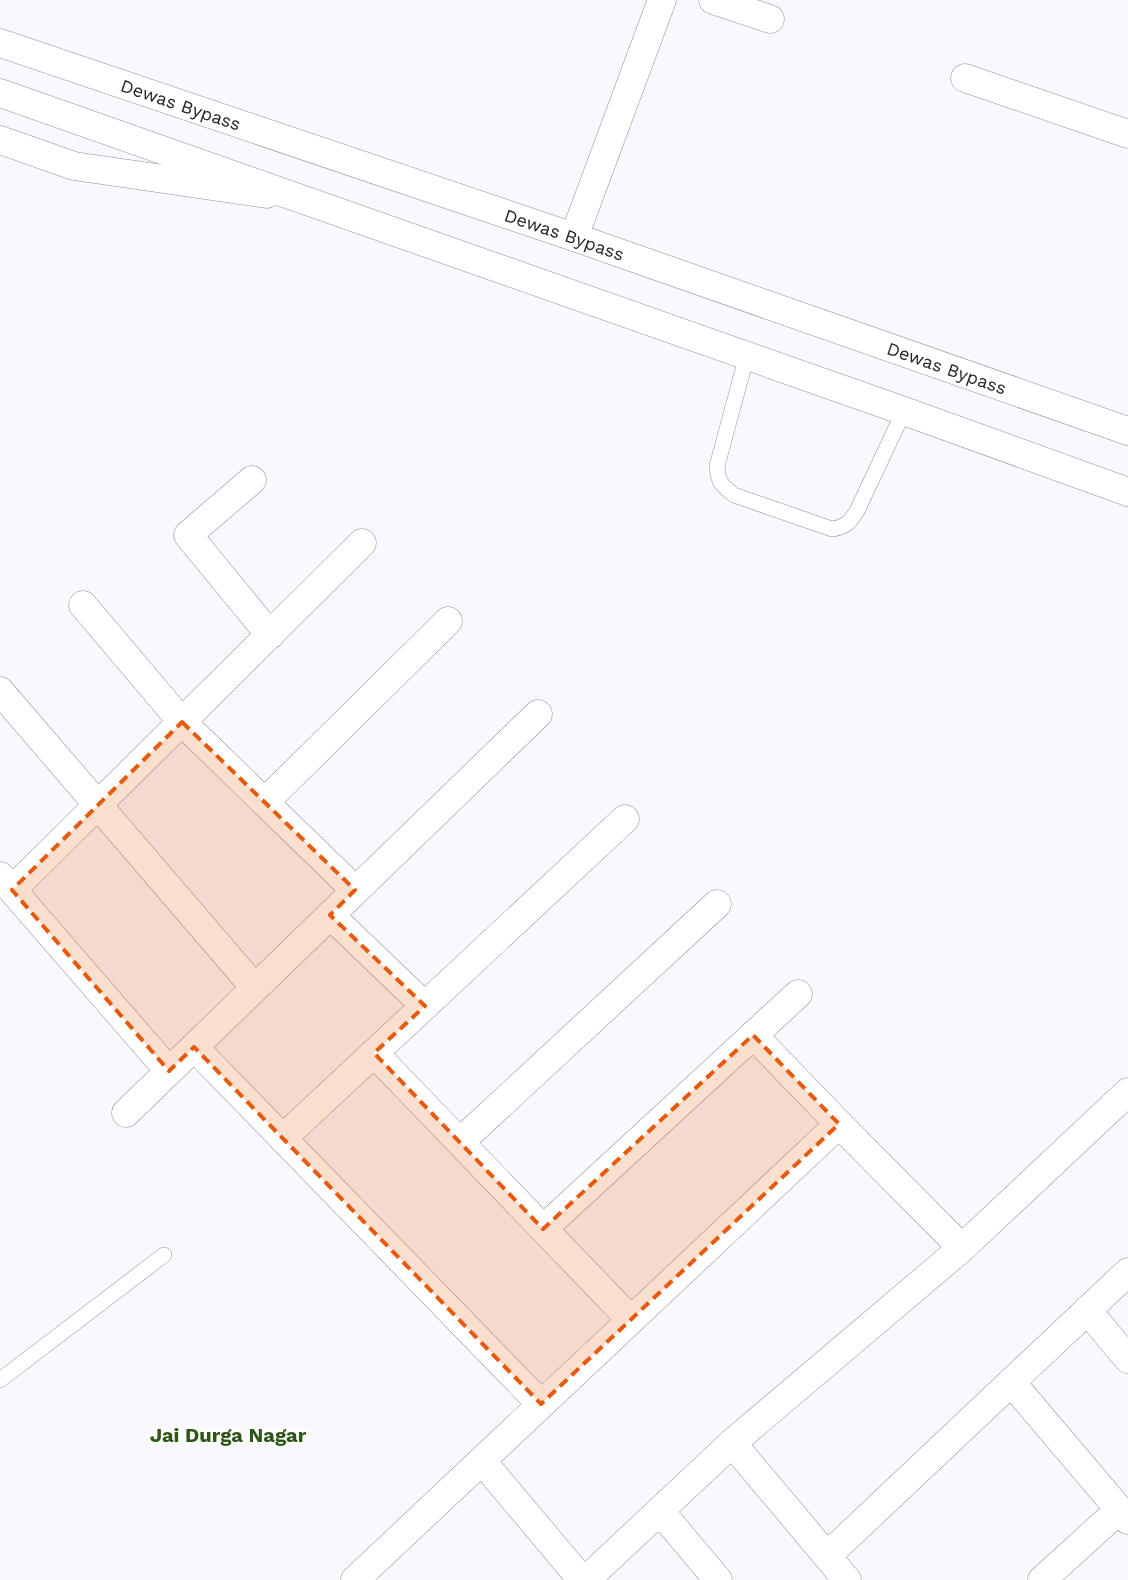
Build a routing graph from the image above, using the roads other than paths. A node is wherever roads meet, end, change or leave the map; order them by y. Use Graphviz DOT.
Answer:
graph roads {
  1 [pos="662,0"];
  2 [pos="713,0"];
  3 [pos="770,19"];
  4 [pos="0,43"];
  5 [pos="964,78"];
  6 [pos="0,93"];
  7 [pos="1128,134"];
  8 [pos="0,140"];
  9 [pos="295,198"];
  10 [pos="574,236"];
  11 [pos="747,355"];
  12 [pos="904,411"];
  13 [pos="1128,430"];
  14 [pos="252,480"];
  15 [pos="1128,492"];
  16 [pos="362,543"];
  17 [pos="82,605"];
  18 [pos="448,621"];
  19 [pos="270,635"];
  20 [pos="0,691"];
  21 [pos="538,714"];
  22 [pos="182,722"];
  23 [pos="265,802"];
  24 [pos="98,805"];
  25 [pos="625,819"];
  26 [pos="6,883"];
  27 [pos="355,890"];
  28 [pos="717,904"];
  29 [pos="330,915"];
  30 [pos="254,988"];
  31 [pos="798,994"];
  32 [pos="425,1006"];
  33 [pos="754,1035"];
  34 [pos="194,1047"];
  35 [pos="374,1053"];
  36 [pos="169,1071"];
  37 [pos="1128,1092"];
  38 [pos="126,1112"];
  39 [pos="839,1124"];
  40 [pos="283,1138"];
  41 [pos="460,1142"];
  42 [pos="544,1229"];
  43 [pos="962,1248"];
  44 [pos="164,1254"];
  45 [pos="1128,1272"];
  46 [pos="1087,1310"];
  47 [pos="631,1320"];
  48 [pos="1128,1359"];
  49 [pos="0,1380"];
  50 [pos="1011,1382"];
  51 [pos="541,1404"];
  52 [pos="732,1443"];
  53 [pos="482,1461"];
  54 [pos="660,1511"];
  55 [pos="1124,1515"];
  56 [pos="827,1556"];
  57 [pos="355,1580"];
  58 [pos="582,1580"];
  59 [pos="586,1580"];
  60 [pos="718,1580"];
  61 [pos="847,1580"];
  62 [pos="1042,1580"];
  1 -- 10 [label="main road"];
  2 -- 3 [label="main road"];
  4 -- 10 [label="main road, Dewas Bypass"];
  5 -- 7 [label="main road"];
  6 -- 9 [label="main road"];
  8 -- 9 [label="main road"];
  9 -- 11 [label="main road"];
  10 -- 13 [label="main road, Dewas Bypass"];
  11 -- 12 [label="main road"];
  11 -- 12 [label="lane"];
  12 -- 15 [label="main road"];
  14 -- 19 [label="main road"];
  16 -- 19 [label="main road"];
  17 -- 22 [label="main road"];
  18 -- 23 [label="main road"];
  19 -- 22 [label="main road"];
  20 -- 24 [label="main road"];
  21 -- 27 [label="main road"];
  22 -- 23 [label="main road"];
  22 -- 24 [label="main road"];
  23 -- 27 [label="main road"];
  24 -- 26 [label="main road"];
  24 -- 30 [label="main road"];
  25 -- 32 [label="main road"];
  26 -- 36 [label="main road"];
  27 -- 29 [label="main road"];
  28 -- 41 [label="main road"];
  29 -- 30 [label="main road"];
  29 -- 32 [label="main road"];
  30 -- 34 [label="main road"];
  31 -- 33 [label="main road"];
  32 -- 35 [label="main road"];
  33 -- 39 [label="main road"];
  33 -- 42 [label="main road"];
  34 -- 36 [label="main road"];
  34 -- 40 [label="main road"];
  35 -- 40 [label="main road"];
  35 -- 41 [label="main road"];
  36 -- 38 [label="main road"];
  37 -- 43 [label="main road"];
  39 -- 43 [label="main road"];
  39 -- 47 [label="main road"];
  40 -- 51 [label="main road"];
  41 -- 42 [label="main road"];
  42 -- 47 [label="main road"];
  43 -- 52 [label="main road"];
  44 -- 49 [label="lane"];
  45 -- 46 [label="main road"];
  46 -- 48 [label="main road"];
  46 -- 50 [label="main road"];
  47 -- 51 [label="main road"];
  50 -- 55 [label="main road"];
  50 -- 56 [label="main road"];
  51 -- 53 [label="main road"];
  52 -- 54 [label="main road"];
  52 -- 56 [label="main road"];
  53 -- 57 [label="main road"];
  53 -- 58 [label="main road"];
  54 -- 59 [label="main road"];
  54 -- 60 [label="main road"];
  55 -- 62 [label="main road"];
  56 -- 61 [label="main road"];
}
